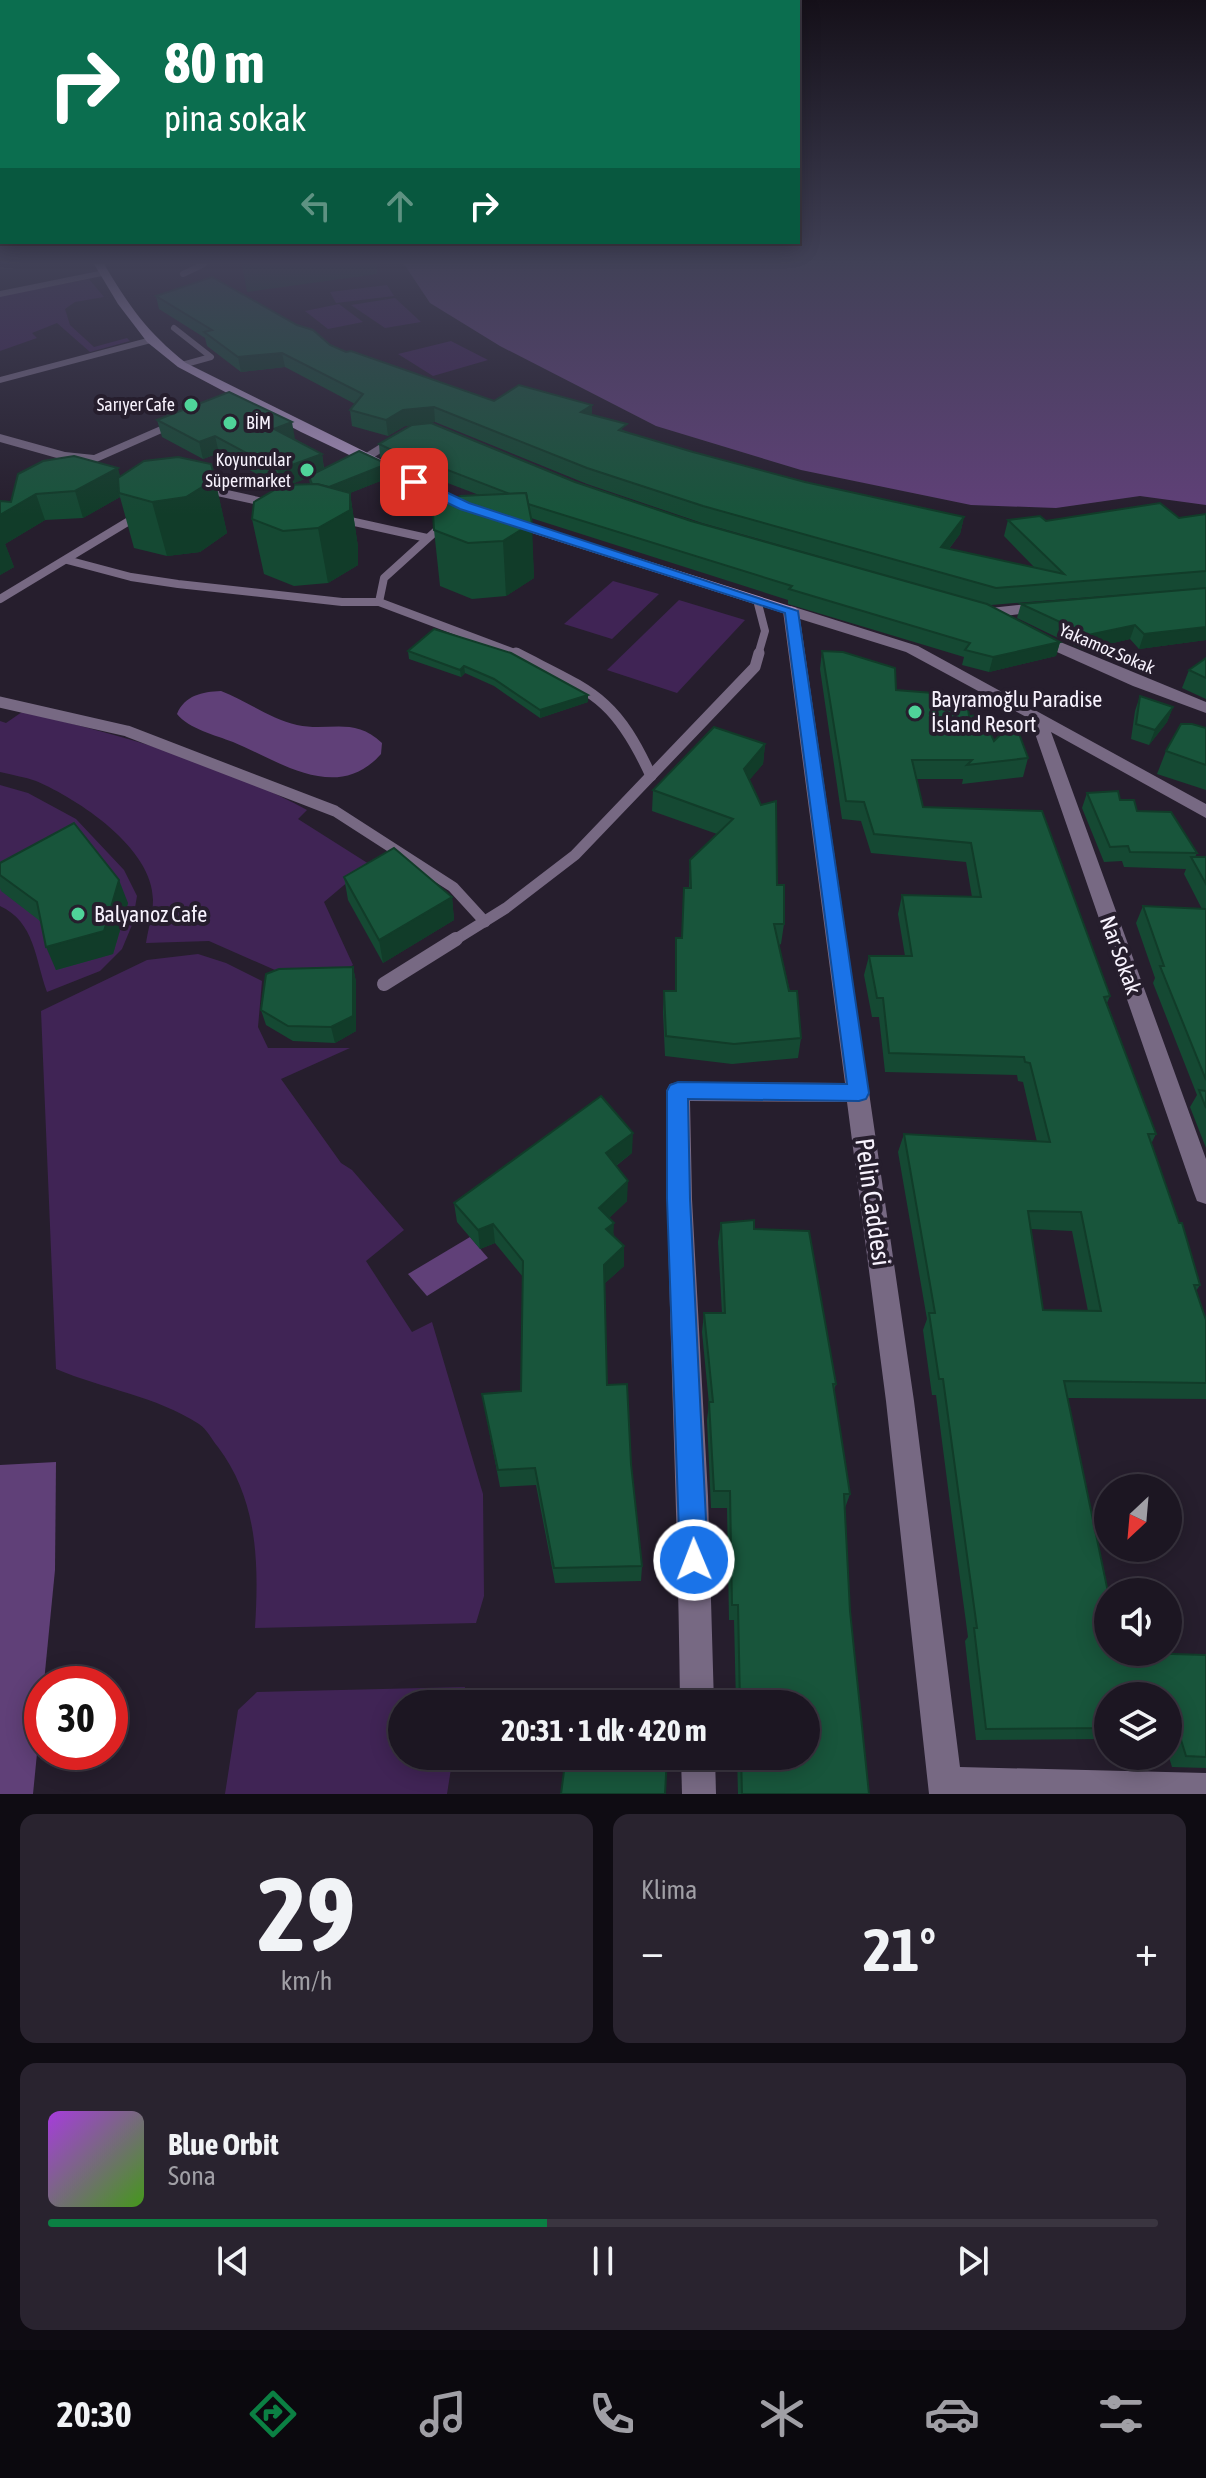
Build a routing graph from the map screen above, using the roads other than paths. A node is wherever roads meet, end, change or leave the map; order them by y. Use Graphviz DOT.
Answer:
graph roads {
  1 [pos="122,348"];
  2 [pos="161,348"];
  3 [pos="199,348"];
  4 [pos="182,365"];
  5 [pos="0,380"];
  6 [pos="191,418"];
  7 [pos="420,429"];
  8 [pos="0,438"];
  9 [pos="92,458"];
  10 [pos="364,458"];
  11 [pos="53,478"];
  12 [pos="189,493"];
  13 [pos="278,505"];
  14 [pos="464,506"];
  15 [pos="148,509"];
  16 [pos="323,515"];
  17 [pos="427,538"];
  18 [pos="67,560"];
  19 [pos="0,599"];
  20 [pos="757,600"];
  21 [pos="379,602"];
  22 [pos="1069,605"];
  23 [pos="791,611"];
  24 [pos="0,702"];
  25 [pos="1206,708"];
  26 [pos="1037,716"];
  27 [pos="651,776"];
  28 [pos="1206,812"];
  29 [pos="485,922"];
  30 [pos="384,984"];
  31 [pos="859,1093"];
  32 [pos="1206,1193"];
  33 [pos="697,1690"];
  34 [pos="698,1770"];
  35 [pos="946,1789"];
  36 [pos="1206,1790"];
  37 [pos="699,1794"];
  1 -- 5 [label="street"];
  2 -- 4 [label="street"];
  3 -- 4 [label="lane"];
  4 -- 10 [label="street"];
  6 -- 9 [label="street"];
  7 -- 10 [label="street"];
  8 -- 9 [label="street"];
  9 -- 11 [label="street"];
  10 -- 14 [label="street"];
  12 -- 13 [label="lane"];
  14 -- 17 [label="lane"];
  14 -- 20 [label="street"];
  15 -- 18 [label="lane"];
  16 -- 17 [label="lane"];
  17 -- 21 [label="lane"];
  18 -- 19 [label="lane"];
  18 -- 21 [label="lane"];
  20 -- 23 [label="street"];
  20 -- 27 [label="lane"];
  21 -- 27 [label="lane"];
  22 -- 25 [label="street, Yakamoz Sokak"];
  23 -- 26 [label="street"];
  23 -- 31 [label="street, Pelin Caddesi"];
  24 -- 29 [label="lane"];
  26 -- 28 [label="street"];
  26 -- 32 [label="street, Nar Sokak"];
  27 -- 29 [label="lane"];
  29 -- 30 [label="lane"];
  31 -- 33 [label="street"];
  31 -- 35 [label="street, Pelin Caddesi"];
  34 -- 37 [label="street"];
  35 -- 36 [label="street"];
}
